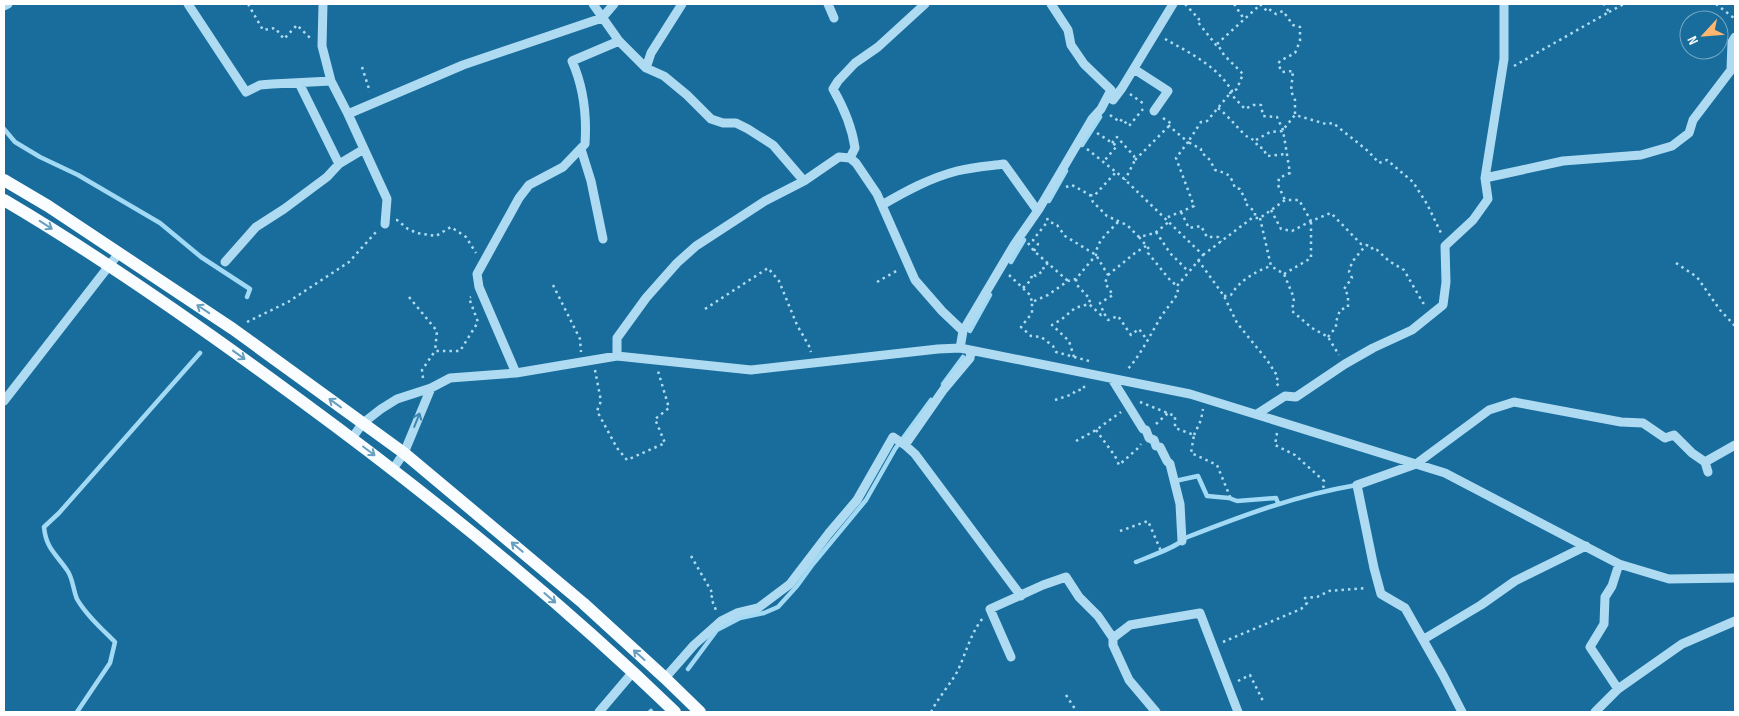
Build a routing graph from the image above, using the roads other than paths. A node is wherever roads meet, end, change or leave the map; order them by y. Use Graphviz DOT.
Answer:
graph roads {
  1 [pos="8,4"];
  2 [pos="188,4"];
  3 [pos="323,4"];
  4 [pos="593,4"];
  5 [pos="614,4"];
  6 [pos="682,4"];
  7 [pos="828,4"];
  8 [pos="925,4"];
  9 [pos="1050,4"];
  10 [pos="1173,4"];
  11 [pos="1504,4"];
  12 [pos="4,6"];
  13 [pos="602,18"];
  14 [pos="834,18"];
  15 [pos="1735,37"];
  16 [pos="619,41"];
  17 [pos="646,68"];
  18 [pos="1134,68"];
  19 [pos="1733,72"];
  20 [pos="331,81"];
  21 [pos="299,83"];
  22 [pos="1109,97"];
  23 [pos="1154,111"];
  24 [pos="348,114"];
  25 [pos="364,149"];
  26 [pos="581,150"];
  27 [pos="850,158"];
  28 [pos="339,164"];
  29 [pos="1485,178"];
  30 [pos="4,180"];
  31 [pos="804,181"];
  32 [pos="4,200"];
  33 [pos="882,205"];
  34 [pos="1038,210"];
  35 [pos="385,224"];
  36 [pos="604,239"];
  37 [pos="119,253"];
  38 [pos="225,262"];
  39 [pos="108,267"];
  40 [pos="964,331"];
  41 [pos="960,348"];
  42 [pos="971,351"];
  43 [pos="617,356"];
  44 [pos="516,372"];
  45 [pos="1116,379"];
  46 [pos="427,389"];
  47 [pos="4,401"];
  48 [pos="1256,414"];
  49 [pos="363,423"];
  50 [pos="352,438"];
  51 [pos="901,443"];
  52 [pos="1735,445"];
  53 [pos="404,453"];
  54 [pos="1704,462"];
  55 [pos="1416,464"];
  56 [pos="393,469"];
  57 [pos="1708,472"];
  58 [pos="1182,542"];
  59 [pos="1586,546"];
  60 [pos="1619,564"];
  61 [pos="1735,578"];
  62 [pos="1021,596"];
  63 [pos="1735,621"];
  64 [pos="1113,638"];
  65 [pos="1424,639"];
  66 [pos="1011,657"];
  67 [pos="633,672"];
  68 [pos="665,678"];
  69 [pos="1618,689"];
  70 [pos="599,712"];
  71 [pos="675,712"];
  72 [pos="700,712"];
  73 [pos="1156,712"];
  74 [pos="1238,712"];
  75 [pos="1462,712"];
  76 [pos="1595,712"];
  1 -- 12 [label="street"];
  2 -- 21 [label="street"];
  3 -- 20 [label="street"];
  4 -- 13 [label="street"];
  5 -- 13 [label="street"];
  6 -- 17 [label="street"];
  7 -- 14 [label="street"];
  8 -- 27 [label="street"];
  9 -- 22 [label="street"];
  10 -- 18 [label="street"];
  11 -- 29 [label="street"];
  13 -- 16 [label="street"];
  13 -- 24 [label="street"];
  15 -- 19 [label="street"];
  16 -- 17 [label="street"];
  16 -- 26 [label="street"];
  17 -- 31 [label="street"];
  18 -- 22 [label="street"];
  18 -- 23 [label="street"];
  19 -- 29 [label="street"];
  20 -- 21 [label="street"];
  20 -- 24 [label="street"];
  21 -- 28 [label="street"];
  22 -- 34 [label="street"];
  24 -- 25 [label="street"];
  25 -- 28 [label="street"];
  25 -- 35 [label="street"];
  26 -- 36 [label="street"];
  26 -- 44 [label="street"];
  27 -- 31 [label="street"];
  27 -- 33 [label="street"];
  28 -- 38 [label="street"];
  29 -- 48 [label="street"];
  30 -- 37 [label="main road"];
  31 -- 43 [label="street"];
  32 -- 39 [label="main road, one-way"];
  33 -- 34 [label="street"];
  33 -- 40 [label="street"];
  34 -- 40 [label="street"];
  37 -- 39 [label="street"];
  49 -- 37 [label="main road, one-way"];
  39 -- 47 [label="street"];
  39 -- 50 [label="main road, one-way"];
  40 -- 41 [label="street"];
  41 -- 42 [label="street"];
  41 -- 43 [label="street"];
  42 -- 45 [label="street"];
  42 -- 51 [label="street"];
  43 -- 44 [label="street"];
  44 -- 46 [label="street"];
  45 -- 48 [label="street"];
  45 -- 58 [label="street"];
  46 -- 49 [label="street"];
  53 -- 46 [label="street, one-way"];
  48 -- 55 [label="street"];
  49 -- 50 [label="street"];
  49 -- 53 [label="main road"];
  50 -- 56 [label="main road, one-way"];
  51 -- 62 [label="street"];
  51 -- 68 [label="street"];
  52 -- 54 [label="street"];
  53 -- 56 [label="street"];
  68 -- 53 [label="main road, one-way"];
  54 -- 55 [label="street"];
  54 -- 57 [label="street"];
  55 -- 59 [label="street"];
  55 -- 65 [label="street"];
  56 -- 67 [label="main road, one-way"];
  59 -- 60 [label="street"];
  59 -- 65 [label="street"];
  60 -- 61 [label="street"];
  60 -- 69 [label="street"];
  62 -- 64 [label="street"];
  62 -- 66 [label="street"];
  63 -- 69 [label="street"];
  64 -- 73 [label="street"];
  64 -- 74 [label="street"];
  65 -- 75 [label="street"];
  67 -- 70 [label="street"];
  67 -- 71 [label="main road"];
  68 -- 72 [label="main road"];
  69 -- 76 [label="street"];
}
